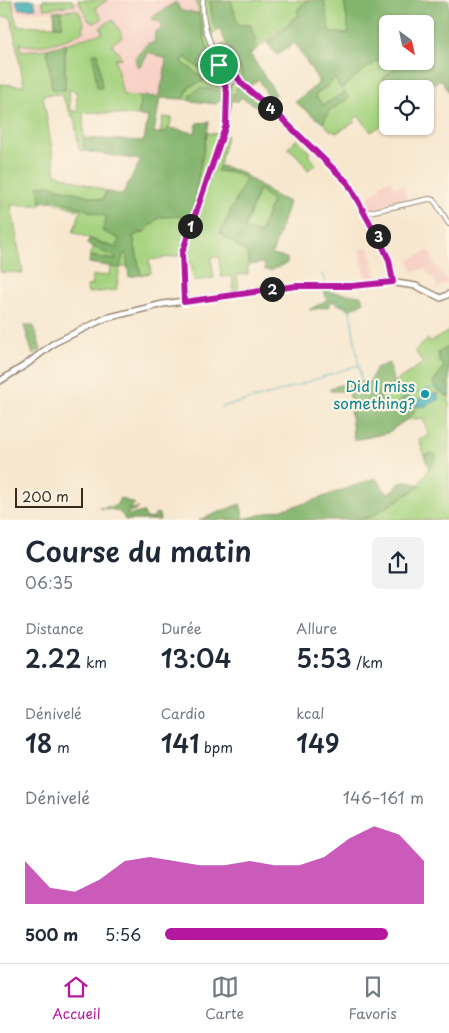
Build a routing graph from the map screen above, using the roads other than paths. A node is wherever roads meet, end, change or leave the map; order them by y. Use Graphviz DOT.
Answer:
graph roads {
  1 [pos="203,0"];
  2 [pos="217,61"];
  3 [pos="226,70"];
  4 [pos="222,73"];
  5 [pos="236,77"];
  6 [pos="225,83"];
  7 [pos="232,83"];
  8 [pos="242,84"];
  9 [pos="226,125"];
  10 [pos="365,213"];
  11 [pos="449,224"];
  12 [pos="393,282"];
  13 [pos="449,294"];
  14 [pos="186,300"];
  15 [pos="0,380"];
  1 -- 2 [label="street"];
  2 -- 3 [label="street"];
  2 -- 4 [label="street"];
  3 -- 4 [label="street"];
  3 -- 5 [label="street"];
  4 -- 6 [label="street"];
  5 -- 7 [label="street"];
  5 -- 8 [label="street"];
  6 -- 7 [label="street"];
  6 -- 9 [label="street"];
  7 -- 8 [label="street"];
  7 -- 9 [label="street"];
  8 -- 10 [label="street"];
  9 -- 14 [label="street"];
  10 -- 11 [label="street"];
  10 -- 12 [label="street"];
  12 -- 13 [label="main road"];
  12 -- 14 [label="main road"];
  14 -- 15 [label="main road"];
}
